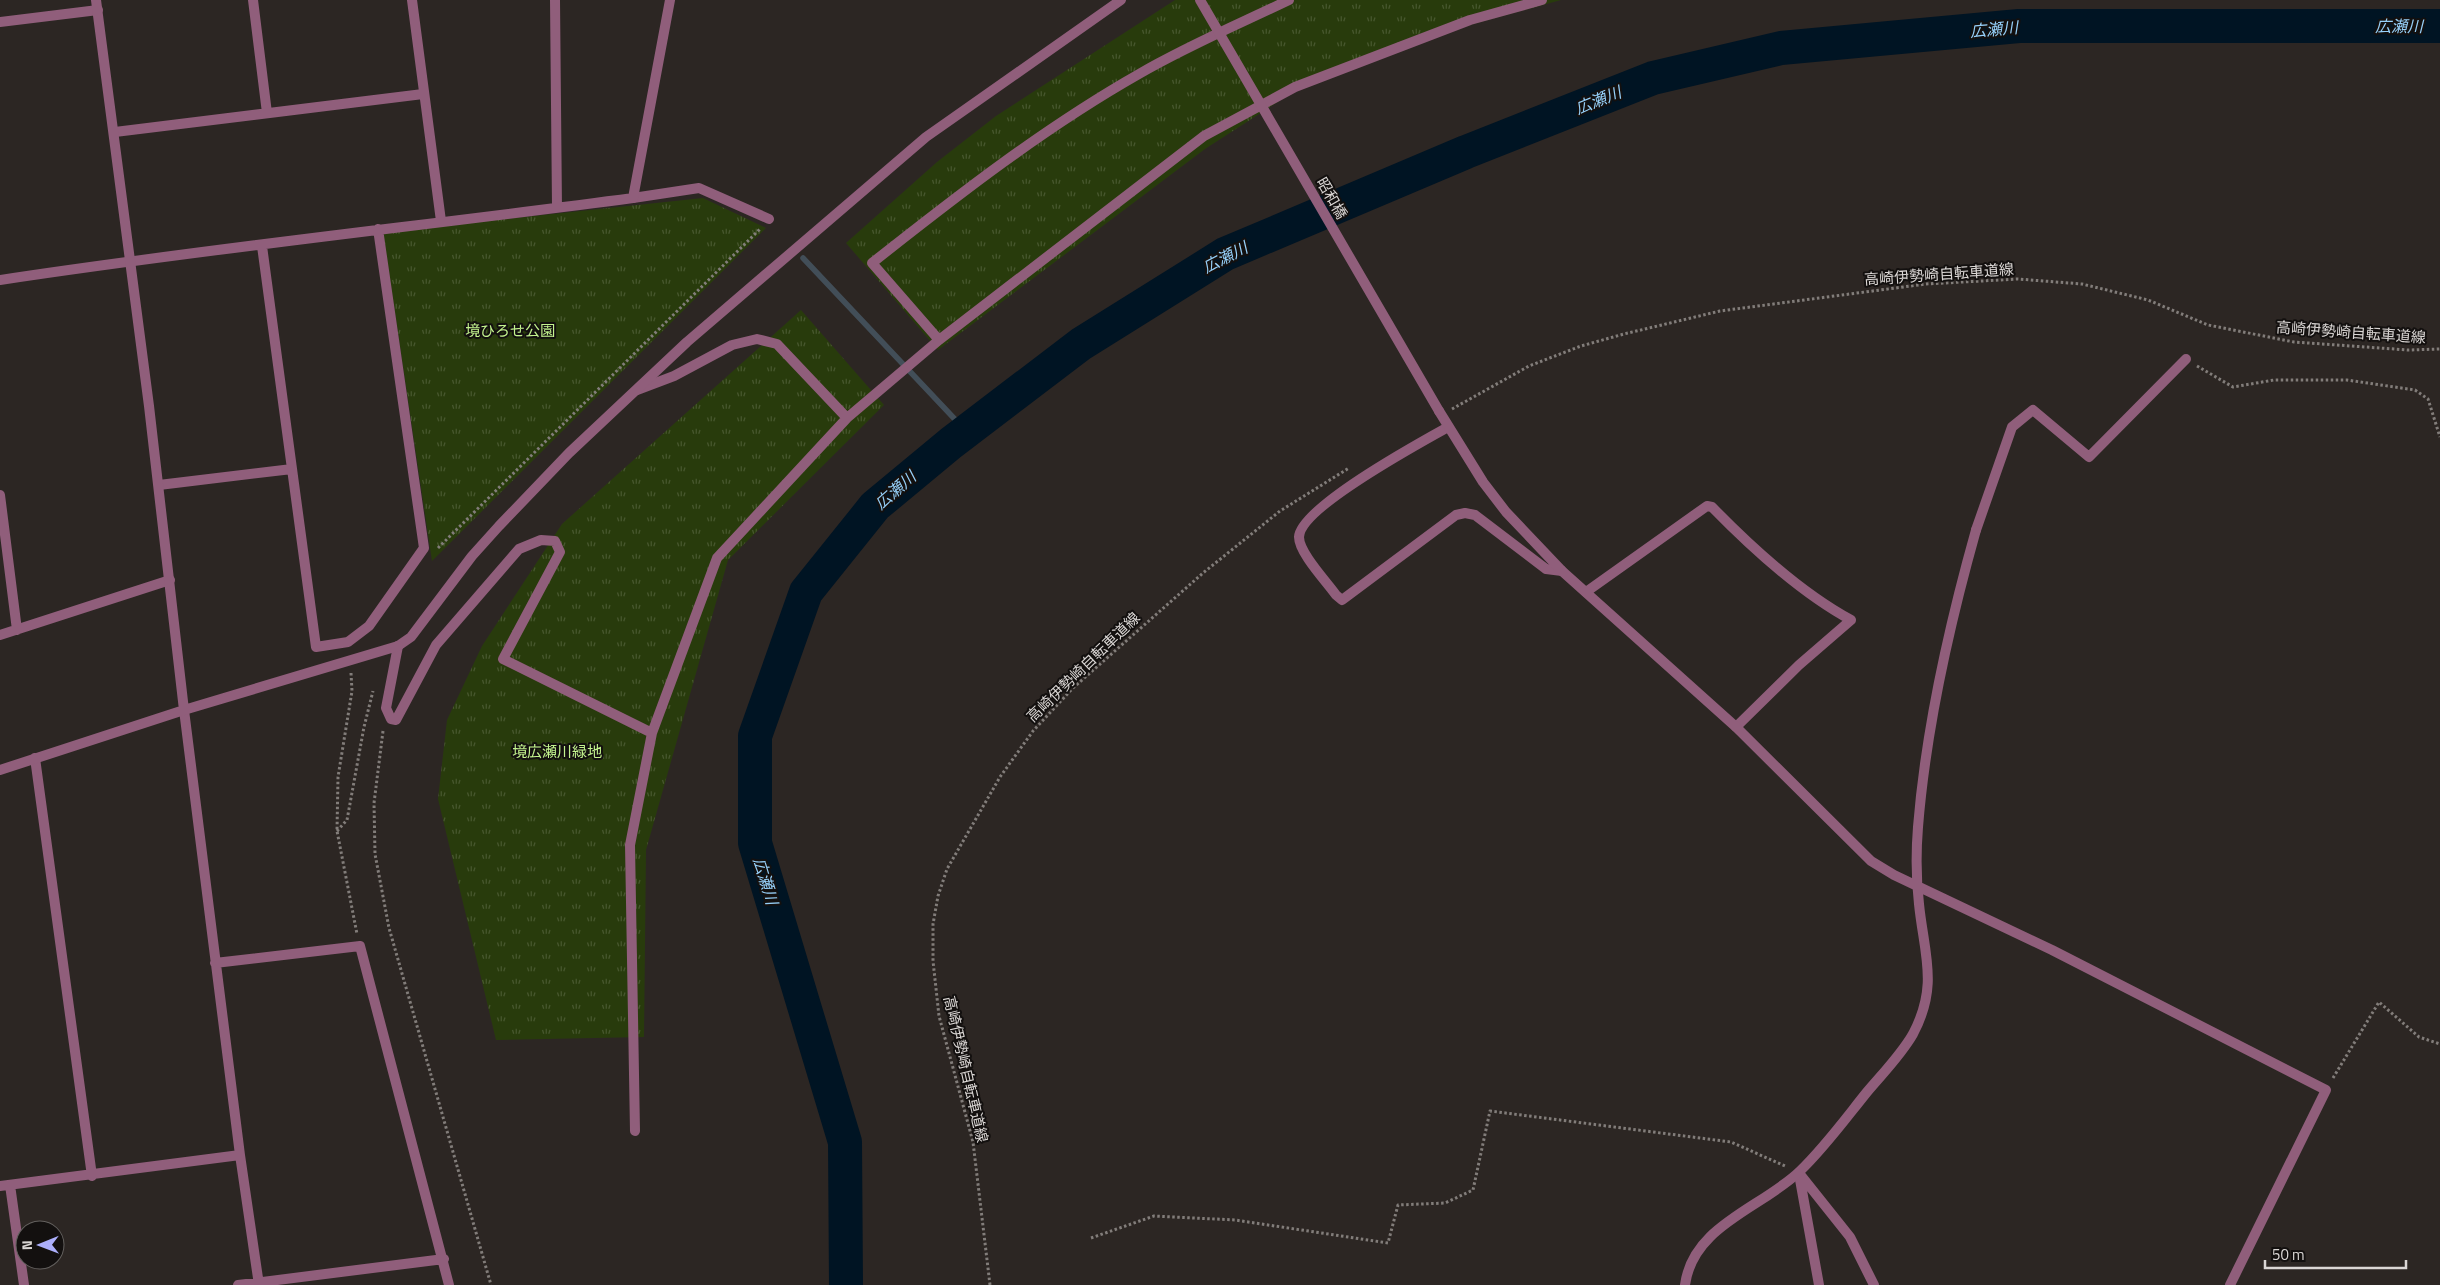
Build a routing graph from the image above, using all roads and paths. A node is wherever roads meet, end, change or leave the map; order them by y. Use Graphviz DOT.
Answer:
graph roads {
  1 [pos="253,0"];
  2 [pos="412,0"];
  3 [pos="555,0"];
  4 [pos="670,0"];
  5 [pos="1121,0"];
  6 [pos="1200,0"];
  7 [pos="1289,0"];
  8 [pos="1542,0"];
  9 [pos="97,5"];
  10 [pos="0,22"];
  11 [pos="423,94"];
  12 [pos="267,113"];
  13 [pos="114,132"];
  14 [pos="633,198"];
  15 [pos="557,208"];
  16 [pos="769,220"];
  17 [pos="440,221"];
  18 [pos="378,229"];
  19 [pos="262,246"];
  20 [pos="130,260"];
  21 [pos="0,280"];
  22 [pos="939,340"];
  23 [pos="2440,349"];
  24 [pos="2186,359"];
  25 [pos="636,390"];
  26 [pos="1451,410"];
  27 [pos="848,418"];
  28 [pos="1448,427"];
  29 [pos="2440,438"];
  30 [pos="1354,464"];
  31 [pos="292,469"];
  32 [pos="159,485"];
  33 [pos="0,495"];
  34 [pos="1562,571"];
  35 [pos="170,580"];
  36 [pos="1586,592"];
  37 [pos="17,630"];
  38 [pos="0,635"];
  39 [pos="398,646"];
  40 [pos="374,688"];
  41 [pos="386,708"];
  42 [pos="184,710"];
  43 [pos="1736,727"];
  44 [pos="652,733"];
  45 [pos="35,758"];
  46 [pos="0,770"];
  47 [pos="337,831"];
  48 [pos="1917,884"];
  49 [pos="215,963"];
  50 [pos="2440,1044"];
  51 [pos="2326,1090"];
  52 [pos="635,1132"];
  53 [pos="240,1155"];
  54 [pos="1799,1173"];
  55 [pos="92,1176"];
  56 [pos="5,1186"];
  57 [pos="1091,1238"];
  58 [pos="444,1259"];
  59 [pos="259,1284"];
  60 [pos="24,1285"];
  61 [pos="238,1285"];
  62 [pos="449,1285"];
  63 [pos="491,1285"];
  64 [pos="990,1285"];
  65 [pos="1685,1285"];
  66 [pos="1819,1285"];
  67 [pos="1874,1285"];
  68 [pos="2230,1285"];
  1 -- 12 [label="street"];
  2 -- 11 [label="street"];
  3 -- 15 [label="street"];
  4 -- 14 [label="street"];
  5 -- 25 [label="street"];
  6 -- 28 [label="street, 昭和橋, bridge"];
  7 -- 22 [label="street"];
  8 -- 22 [label="street"];
  9 -- 10 [label="street"];
  9 -- 13 [label="street"];
  11 -- 12 [label="street"];
  11 -- 17 [label="street"];
  12 -- 13 [label="street"];
  13 -- 20 [label="street"];
  14 -- 15 [label="street"];
  14 -- 16 [label="street"];
  15 -- 17 [label="street"];
  17 -- 18 [label="street"];
  18 -- 19 [label="street"];
  18 -- 31 [label="street"];
  19 -- 20 [label="street"];
  19 -- 31 [label="street"];
  20 -- 21 [label="street"];
  20 -- 32 [label="street"];
  22 -- 27 [label="street"];
  23 -- 26 [label="path, 高崎伊勢崎自転車道線"];
  24 -- 29 [label="path"];
  24 -- 48 [label="street"];
  25 -- 27 [label="street"];
  25 -- 39 [label="street"];
  27 -- 44 [label="street"];
  28 -- 34 [label="street, 昭和橋"];
  28 -- 34 [label="street"];
  30 -- 64 [label="path, 高崎伊勢崎自転車道線"];
  31 -- 32 [label="street"];
  32 -- 35 [label="street"];
  33 -- 37 [label="street"];
  34 -- 36 [label="street, 昭和橋"];
  35 -- 37 [label="street"];
  35 -- 42 [label="street"];
  36 -- 43 [label="street, 昭和橋"];
  36 -- 43 [label="street"];
  37 -- 38 [label="street"];
  39 -- 41 [label="street"];
  39 -- 42 [label="street"];
  40 -- 47 [label="path"];
  41 -- 44 [label="street"];
  41 -- 63 [label="path"];
  42 -- 45 [label="street"];
  42 -- 49 [label="street"];
  43 -- 48 [label="street, 昭和橋"];
  44 -- 52 [label="street"];
  45 -- 46 [label="street"];
  45 -- 55 [label="street"];
  48 -- 51 [label="street, 昭和橋"];
  48 -- 54 [label="street"];
  49 -- 53 [label="street"];
  49 -- 58 [label="street"];
  50 -- 51 [label="path"];
  51 -- 68 [label="street"];
  53 -- 55 [label="street"];
  53 -- 59 [label="street"];
  54 -- 57 [label="path"];
  54 -- 65 [label="street"];
  54 -- 66 [label="street"];
  54 -- 67 [label="street"];
  55 -- 56 [label="street"];
  56 -- 60 [label="street"];
  58 -- 59 [label="street"];
  58 -- 62 [label="street"];
  59 -- 61 [label="street"];
}
